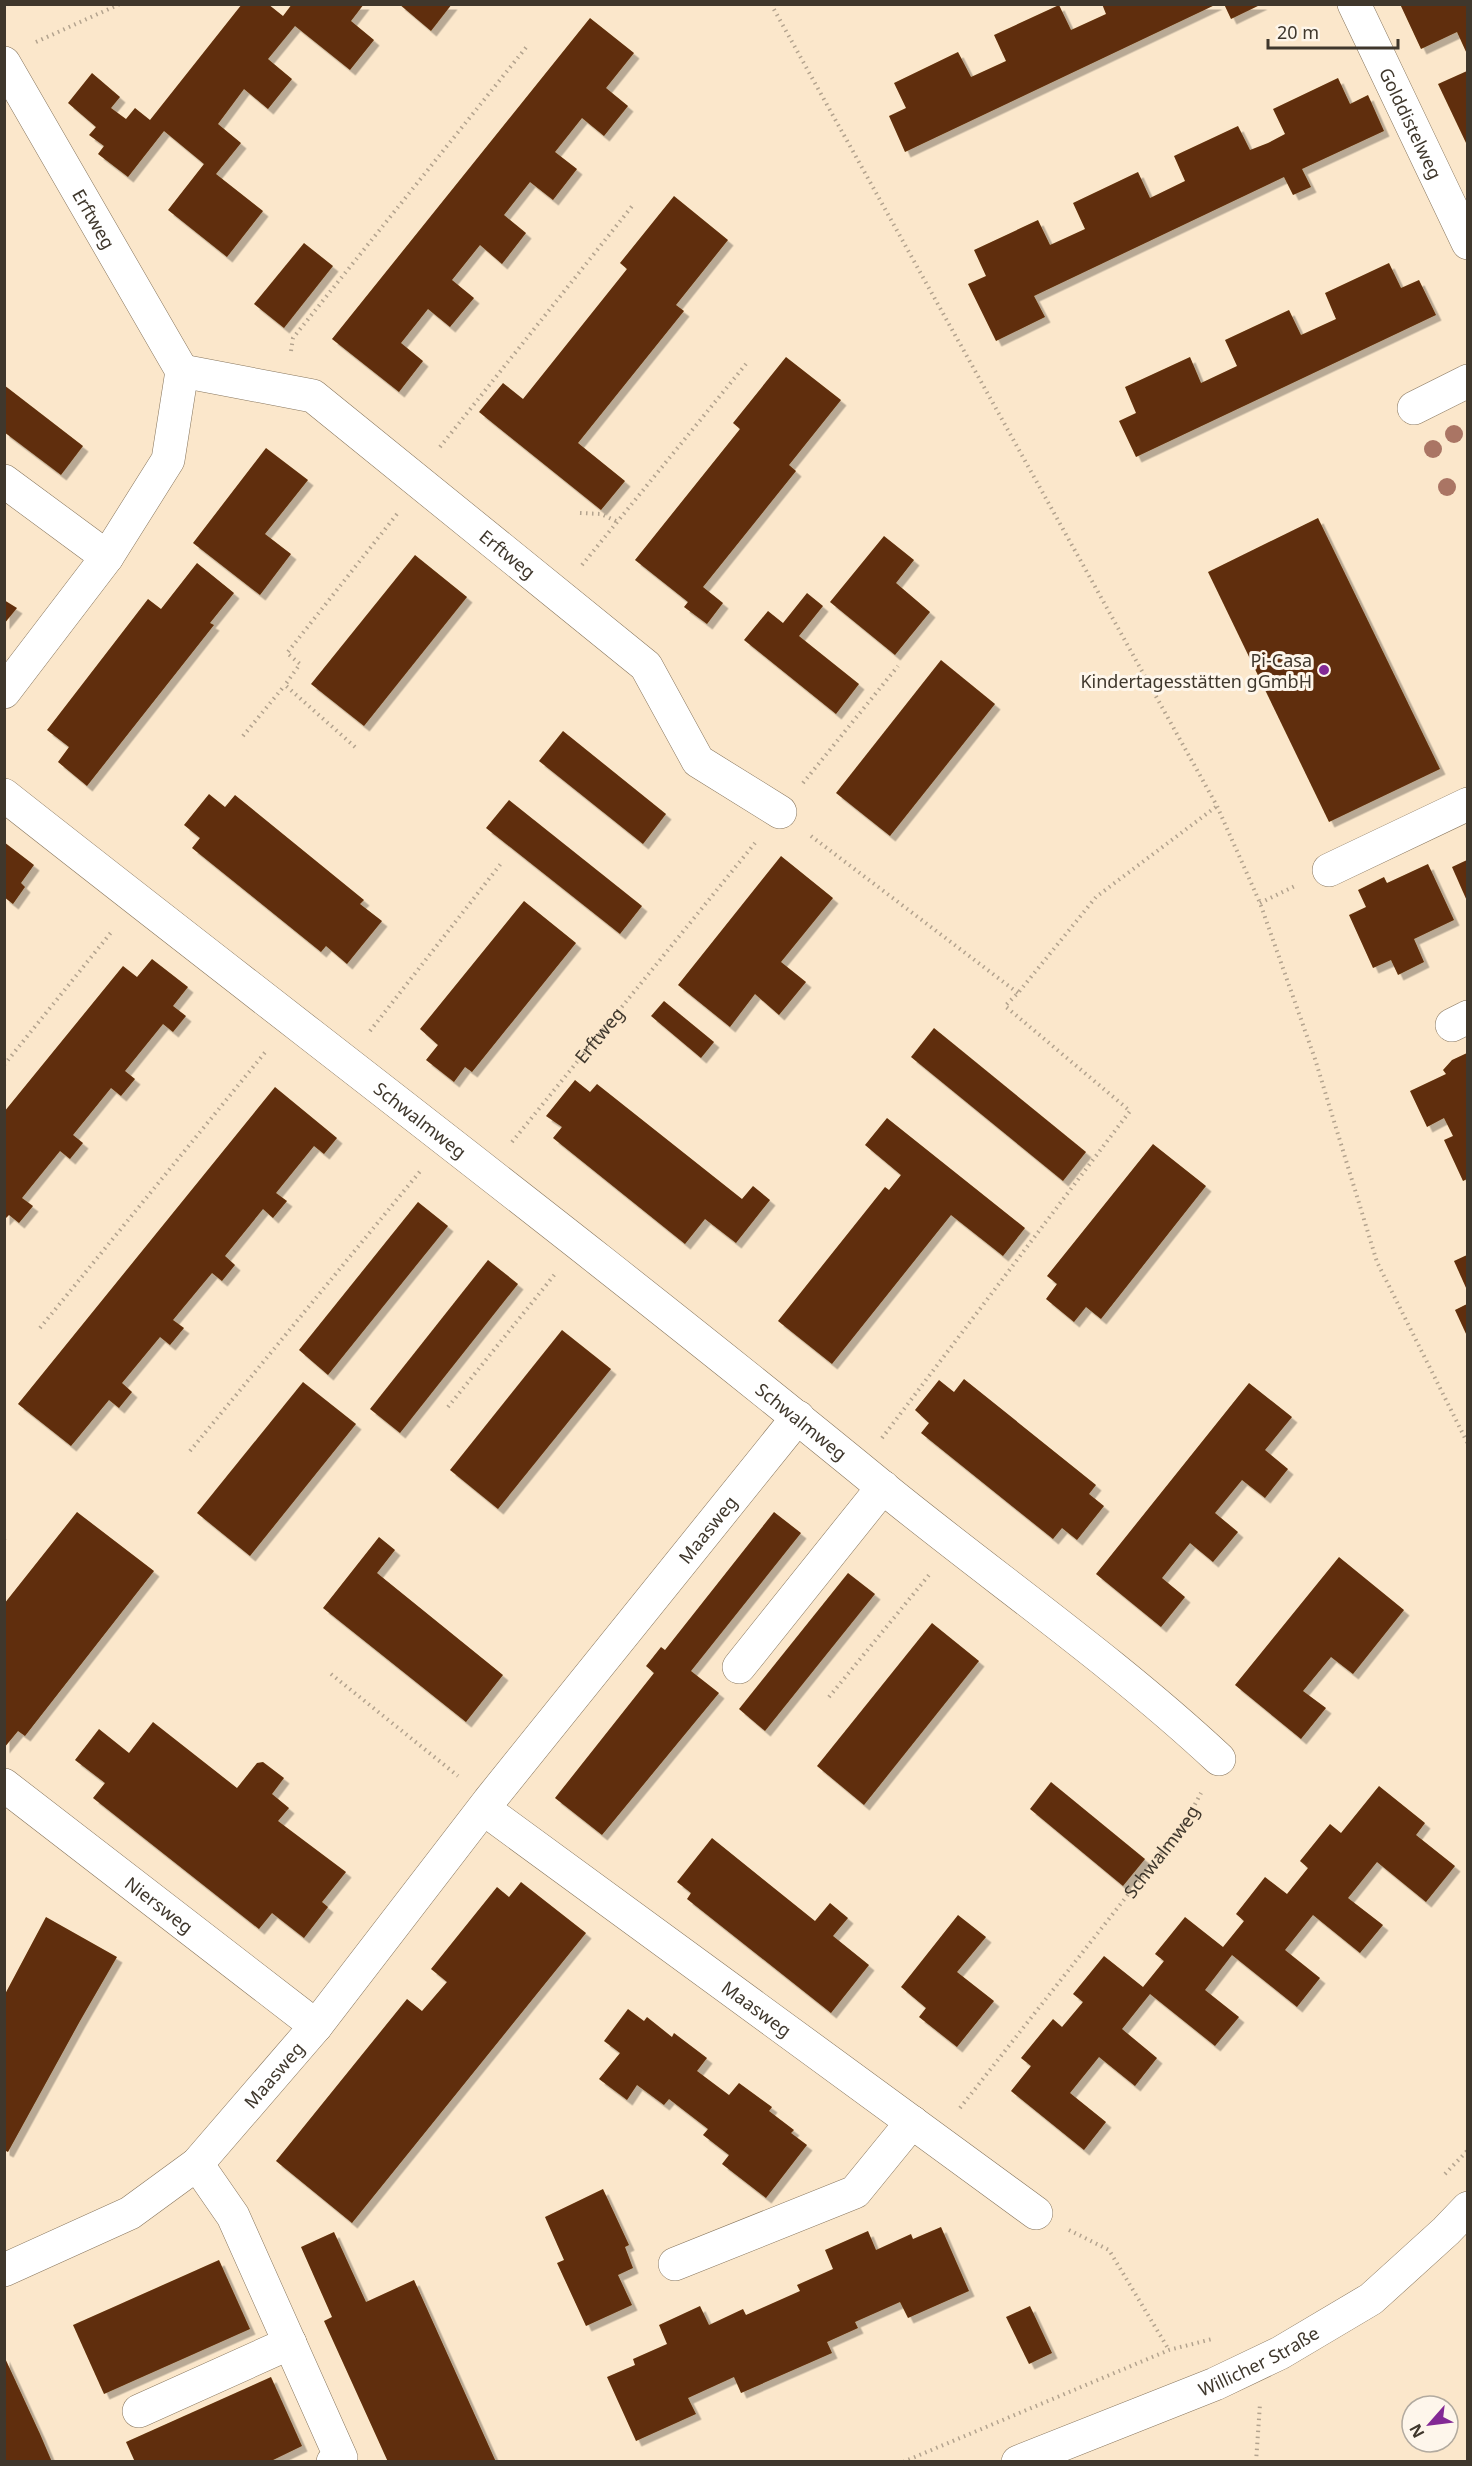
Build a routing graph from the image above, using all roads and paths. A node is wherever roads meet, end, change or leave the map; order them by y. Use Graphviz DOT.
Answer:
graph roads {
  1 [pos="120,4"];
  2 [pos="771,4"];
  3 [pos="1354,4"];
  4 [pos="528,45"];
  5 [pos="10,62"];
  6 [pos="633,205"];
  7 [pos="1467,243"];
  8 [pos="746,364"];
  9 [pos="182,371"];
  10 [pos="1467,381"];
  11 [pos="286,391"];
  12 [pos="1414,408"];
  13 [pos="4,481"];
  14 [pos="418,481"];
  15 [pos="580,513"];
  16 [pos="618,522"];
  17 [pos="107,557"];
  18 [pos="558,593"];
  19 [pos="898,666"];
  20 [pos="285,685"];
  21 [pos="4,692"];
  22 [pos="243,736"];
  23 [pos="355,747"];
  24 [pos="4,795"];
  25 [pos="1467,804"];
  26 [pos="1217,806"];
  27 [pos="780,812"];
  28 [pos="503,861"];
  29 [pos="1329,870"];
  30 [pos="137,900"];
  31 [pos="1018,993"];
  32 [pos="291,1020"];
  33 [pos="346,1062"];
  34 [pos="4,1065"];
  35 [pos="445,1141"];
  36 [pos="487,1173"];
  37 [pos="578,1245"];
  38 [pos="40,1328"];
  39 [pos="448,1407"];
  40 [pos="798,1417"];
  41 [pos="1467,1444"];
  42 [pos="190,1451"];
  43 [pos="871,1477"];
  44 [pos="954,1544"];
  45 [pos="739,1666"];
  46 [pos="331,1674"];
  47 [pos="829,1697"];
  48 [pos="1219,1760"];
  49 [pos="4,1785"];
  50 [pos="487,1805"];
  51 [pos="316,2026"];
  52 [pos="924,2131"];
  53 [pos="1467,2150"];
  54 [pos="196,2164"];
  55 [pos="1443,2176"];
  56 [pos="1467,2208"];
  57 [pos="1036,2213"];
  58 [pos="675,2264"];
  59 [pos="4,2270"];
  60 [pos="1223,2336"];
  61 [pos="290,2343"];
  62 [pos="1169,2350"];
  63 [pos="1254,2365"];
  64 [pos="139,2411"];
  65 [pos="333,2462"];
  66 [pos="903,2462"];
  67 [pos="1018,2462"];
  68 [pos="1256,2462"];
  1 -- 5 [label="path"];
  2 -- 26 [label="path"];
  3 -- 7 [label="street, Golddistelweg"];
  4 -- 11 [label="path"];
  5 -- 9 [label="street, Erftweg"];
  6 -- 14 [label="path"];
  8 -- 16 [label="path"];
  9 -- 11 [label="street, Erftweg"];
  9 -- 17 [label="street"];
  10 -- 12 [label="street"];
  11 -- 14 [label="street, Erftweg"];
  13 -- 17 [label="street"];
  14 -- 18 [label="street, Erftweg"];
  14 -- 20 [label="path"];
  15 -- 16 [label="path"];
  16 -- 18 [label="path"];
  17 -- 21 [label="street"];
  18 -- 27 [label="street, Erftweg"];
  19 -- 27 [label="path"];
  20 -- 22 [label="path"];
  20 -- 23 [label="path"];
  24 -- 30 [label="street, Schwalmweg"];
  25 -- 29 [label="street"];
  26 -- 31 [label="path"];
  26 -- 41 [label="path"];
  27 -- 31 [label="path"];
  27 -- 36 [label="path, Erftweg"];
  28 -- 33 [label="path"];
  30 -- 32 [label="street, Schwalmweg"];
  30 -- 34 [label="path"];
  31 -- 43 [label="path"];
  32 -- 33 [label="street, Schwalmweg"];
  32 -- 38 [label="path"];
  33 -- 35 [label="street, Schwalmweg"];
  35 -- 36 [label="street, Schwalmweg"];
  35 -- 42 [label="path"];
  36 -- 37 [label="street, Schwalmweg"];
  37 -- 39 [label="path"];
  37 -- 40 [label="street, Schwalmweg"];
  40 -- 43 [label="street, Schwalmweg"];
  40 -- 50 [label="street, Maasweg"];
  43 -- 44 [label="street, Schwalmweg"];
  43 -- 45 [label="street"];
  44 -- 47 [label="path"];
  44 -- 48 [label="street, Schwalmweg"];
  46 -- 50 [label="path"];
  48 -- 52 [label="path, Schwalmweg"];
  49 -- 51 [label="street, Niersweg"];
  50 -- 51 [label="street, Maasweg"];
  50 -- 52 [label="street, Maasweg"];
  51 -- 54 [label="street, Maasweg"];
  52 -- 57 [label="street, Maasweg"];
  52 -- 58 [label="street"];
  53 -- 55 [label="path"];
  54 -- 59 [label="street, Maasweg"];
  54 -- 61 [label="street"];
  56 -- 63 [label="street, Willicher Straße"];
  57 -- 62 [label="path"];
  60 -- 62 [label="path"];
  61 -- 64 [label="street"];
  61 -- 65 [label="street"];
  62 -- 66 [label="path"];
  63 -- 67 [label="street, Willicher Straße"];
  63 -- 68 [label="path"];
}
